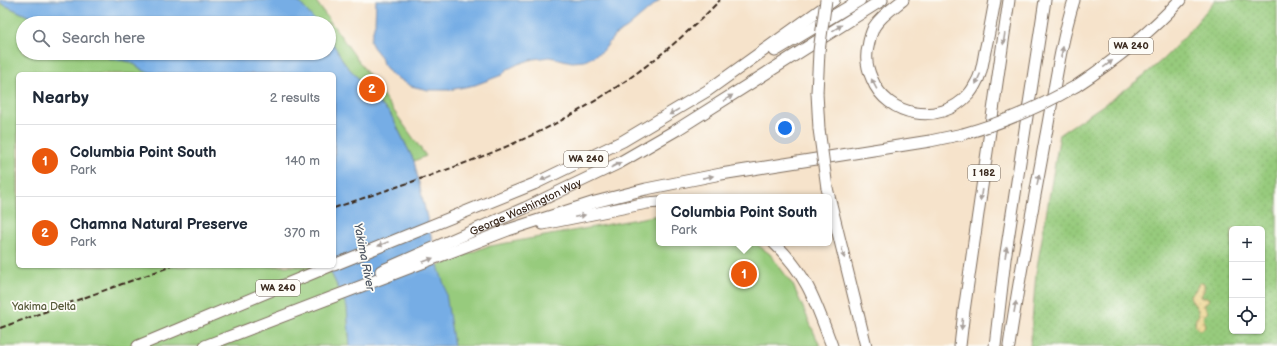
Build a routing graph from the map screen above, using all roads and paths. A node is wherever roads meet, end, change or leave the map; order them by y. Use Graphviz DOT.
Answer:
graph roads {
  1 [pos="826,0"];
  2 [pos="834,0"];
  3 [pos="860,0"];
  4 [pos="882,0"];
  5 [pos="903,0"];
  6 [pos="995,0"];
  7 [pos="1009,0"];
  8 [pos="1045,0"];
  9 [pos="1074,0"];
  10 [pos="1180,0"];
  11 [pos="707,91"];
  12 [pos="828,194"];
  13 [pos="656,202"];
  14 [pos="832,208"];
  15 [pos="488,238"];
  16 [pos="469,239"];
  17 [pos="777,246"];
  18 [pos="336,263"];
  19 [pos="325,268"];
  20 [pos="138,346"];
  21 [pos="205,346"];
  22 [pos="832,346"];
  23 [pos="866,346"];
  24 [pos="960,346"];
  25 [pos="995,346"];
  26 [pos="1008,346"];
  1 -- 12 [label="highway, one-way, bridge"];
  2 -- 11 [label="highway, WA 240"];
  3 -- 11 [label="highway"];
  16 -- 4 [label="highway, George Washington Way, one-way"];
  6 -- 5 [label="highway, one-way"];
  7 -- 24 [label="highway, I 182, one-way"];
  25 -- 8 [label="highway, one-way"];
  26 -- 9 [label="highway, one-way"];
  15 -- 10 [label="highway, WA 240, one-way, bridge"];
  11 -- 18 [label="highway, WA 240, one-way"];
  15 -- 13 [label="highway, one-way"];
  14 -- 23 [label="highway, one-way, bridge"];
  15 -- 16 [label="highway, WA 240"];
  21 -- 16 [label="highway, George Washington Way, one-way"];
  17 -- 22 [label="highway"];
  19 -- 20 [label="highway, WA 240"];
}
